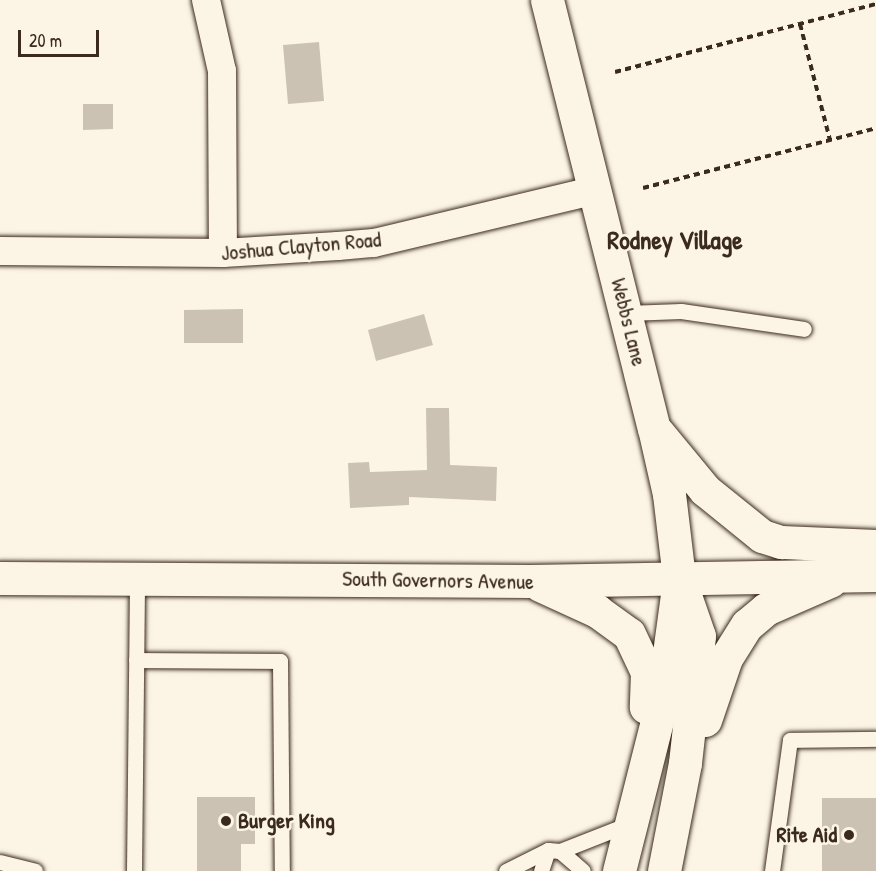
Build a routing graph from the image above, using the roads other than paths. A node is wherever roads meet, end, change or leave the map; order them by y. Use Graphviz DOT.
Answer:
graph roads {
  1 [pos="206,0"];
  2 [pos="547,0"];
  3 [pos="596,190"];
  4 [pos="0,251"];
  5 [pos="224,253"];
  6 [pos="627,313"];
  7 [pos="804,329"];
  8 [pos="654,428"];
  9 [pos="876,546"];
  10 [pos="876,575"];
  11 [pos="842,576"];
  12 [pos="137,577"];
  13 [pos="0,578"];
  14 [pos="679,578"];
  15 [pos="530,581"];
  16 [pos="136,660"];
  17 [pos="876,740"];
  18 [pos="685,763"];
  19 [pos="632,817"];
  20 [pos="554,851"];
  21 [pos="0,862"];
  22 [pos="35,871"];
  23 [pos="134,871"];
  24 [pos="282,871"];
  25 [pos="506,871"];
  26 [pos="541,871"];
  27 [pos="583,871"];
  28 [pos="619,871"];
  29 [pos="664,871"];
  30 [pos="771,871"];
  1 -- 5 [label="street"];
  2 -- 3 [label="main road, Webbs Lane"];
  3 -- 5 [label="street, Joshua Clayton Road"];
  3 -- 6 [label="main road, Webbs Lane"];
  4 -- 5 [label="street, Joshua Clayton Road"];
  6 -- 7 [label="lane"];
  6 -- 8 [label="main road, Webbs Lane"];
  8 -- 9 [label="main road"];
  8 -- 14 [label="main road, Webbs Lane"];
  10 -- 11 [label="main road, South Governors Avenue"];
  11 -- 14 [label="main road, South Governors Avenue"];
  11 -- 18 [label="main road"];
  12 -- 13 [label="main road, South Governors Avenue"];
  12 -- 15 [label="main road, South Governors Avenue"];
  12 -- 16 [label="lane"];
  14 -- 15 [label="main road, South Governors Avenue"];
  14 -- 18 [label="main road, Webbs Lane"];
  14 -- 19 [label="main road, Webbs Lane"];
  15 -- 19 [label="main road"];
  16 -- 23 [label="lane"];
  16 -- 24 [label="lane"];
  17 -- 30 [label="lane"];
  18 -- 29 [label="main road, Webbs Lane"];
  19 -- 20 [label="lane"];
  19 -- 28 [label="main road, Webbs Lane"];
  20 -- 25 [label="lane"];
  20 -- 26 [label="lane"];
  20 -- 27 [label="lane"];
  21 -- 22 [label="lane"];
}
